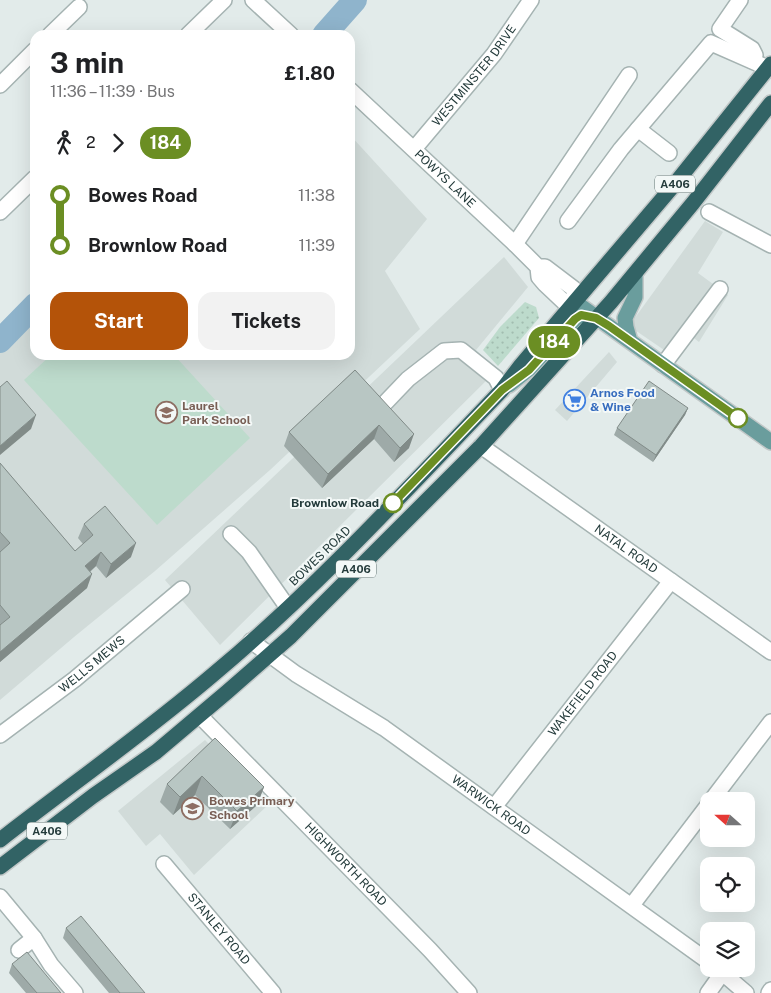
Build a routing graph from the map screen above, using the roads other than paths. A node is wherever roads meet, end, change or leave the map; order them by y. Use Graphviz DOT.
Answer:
graph roads {
  1 [pos="224,0"];
  2 [pos="253,0"];
  3 [pos="531,0"];
  4 [pos="740,0"];
  5 [pos="79,7"];
  6 [pos="55,30"];
  7 [pos="193,30"];
  8 [pos="286,30"];
  9 [pos="30,55"];
  10 [pos="753,61"];
  11 [pos="769,66"];
  12 [pos="628,76"];
  13 [pos="0,85"];
  14 [pos="355,95"];
  15 [pos="771,103"];
  16 [pos="638,129"];
  17 [pos="414,149"];
  18 [pos="669,154"];
  19 [pos="30,183"];
  20 [pos="0,212"];
  21 [pos="709,212"];
  22 [pos="568,221"];
  23 [pos="515,244"];
  24 [pos="771,245"];
  25 [pos="635,274"];
  26 [pos="720,289"];
  27 [pos="575,302"];
  28 [pos="596,318"];
  29 [pos="630,341"];
  30 [pos="663,365"];
  31 [pos="502,390"];
  32 [pos="386,402"];
  33 [pos="771,442"];
  34 [pos="481,446"];
  35 [pos="231,534"];
  36 [pos="671,581"];
  37 [pos="182,589"];
  38 [pos="288,608"];
  39 [pos="251,641"];
  40 [pos="771,652"];
  41 [pos="269,654"];
  42 [pos="200,716"];
  43 [pos="771,722"];
  44 [pos="0,735"];
  45 [pos="718,792"];
  46 [pos="494,807"];
  47 [pos="700,816"];
  48 [pos="0,840"];
  49 [pos="164,864"];
  50 [pos="0,867"];
  51 [pos="0,896"];
  52 [pos="632,905"];
  53 [pos="34,938"];
  54 [pos="19,950"];
  55 [pos="700,955"];
  56 [pos="717,977"];
  57 [pos="727,977"];
  58 [pos="771,990"];
  59 [pos="75,993"];
  60 [pos="273,993"];
  61 [pos="469,993"];
  62 [pos="708,993"];
  63 [pos="746,993"];
  64 [pos="769,993"];
  1 -- 7 [label="street"];
  2 -- 8 [label="street"];
  3 -- 17 [label="street, WESTMINSTER DRIVE"];
  4 -- 10 [label="street"];
  5 -- 6 [label="street"];
  9 -- 13 [label="street"];
  10 -- 11 [label="street"];
  10 -- 16 [label="street"];
  11 -- 27 [label="highway, BOWES ROAD / A406"];
  12 -- 23 [label="street"];
  14 -- 17 [label="street, POWYS LANE"];
  15 -- 25 [label="highway, A406"];
  16 -- 18 [label="street"];
  16 -- 22 [label="street"];
  17 -- 23 [label="street, POWYS LANE"];
  19 -- 20 [label="street"];
  21 -- 24 [label="street"];
  23 -- 27 [label="street, POWYS LANE"];
  25 -- 28 [label="highway, A406"];
  25 -- 29 [label="main road"];
  26 -- 30 [label="street"];
  27 -- 28 [label="main road, POWYS LANE"];
  27 -- 31 [label="highway, BOWES ROAD / A406"];
  28 -- 29 [label="main road"];
  28 -- 31 [label="main road, A406"];
  28 -- 34 [label="highway, A406"];
  29 -- 30 [label="main road"];
  30 -- 33 [label="main road"];
  31 -- 32 [label="street"];
  31 -- 38 [label="highway, BOWES ROAD / A406"];
  34 -- 36 [label="street, NATAL ROAD"];
  34 -- 41 [label="highway, A406"];
  35 -- 38 [label="street"];
  36 -- 40 [label="street, NATAL ROAD"];
  36 -- 46 [label="street, WAKEFIELD ROAD"];
  37 -- 44 [label="street, WELLS MEWS"];
  38 -- 39 [label="highway, BOWES ROAD / A406"];
  39 -- 41 [label="street, WARWICK ROAD"];
  39 -- 48 [label="highway, BOWES ROAD / A406"];
  41 -- 42 [label="highway, A406"];
  41 -- 46 [label="street, WARWICK ROAD"];
  42 -- 50 [label="highway, A406"];
  42 -- 61 [label="street, HIGHWORTH ROAD"];
  43 -- 45 [label="street"];
  46 -- 52 [label="street, WARWICK ROAD"];
  47 -- 52 [label="street"];
  49 -- 60 [label="street, STANLEY ROAD"];
  51 -- 53 [label="street"];
  52 -- 55 [label="street, WARWICK ROAD"];
  53 -- 54 [label="street"];
  53 -- 59 [label="street"];
  56 -- 62 [label="street"];
  57 -- 63 [label="street"];
  58 -- 64 [label="street"];
}
